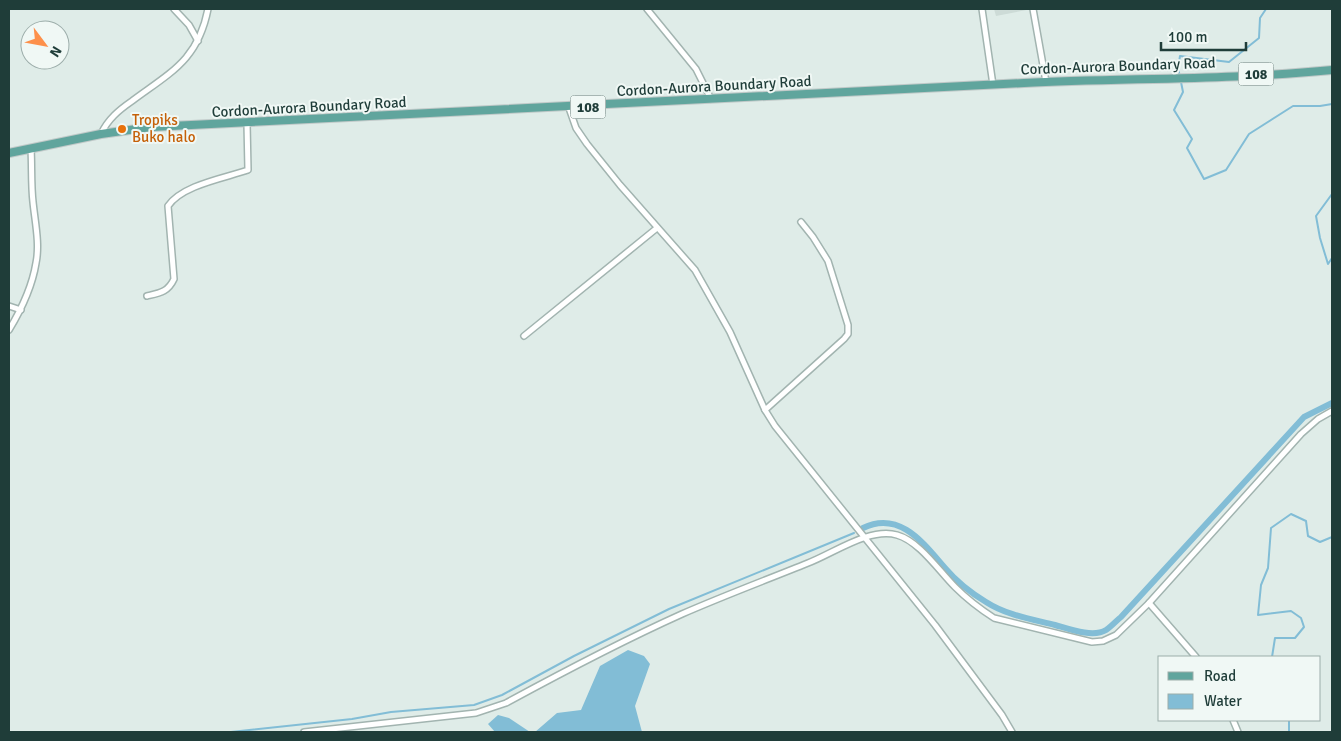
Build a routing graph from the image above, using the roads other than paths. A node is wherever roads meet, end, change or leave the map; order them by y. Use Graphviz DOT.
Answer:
graph roads {
  1 [pos="175,9"];
  2 [pos="208,9"];
  3 [pos="647,9"];
  4 [pos="982,9"];
  5 [pos="1033,9"];
  6 [pos="198,41"];
  7 [pos="1332,70"];
  8 [pos="1046,82"];
  9 [pos="993,85"];
  10 [pos="711,99"];
  11 [pos="569,108"];
  12 [pos="247,123"];
  13 [pos="101,134"];
  14 [pos="31,149"];
  15 [pos="9,152"];
  16 [pos="801,222"];
  17 [pos="657,228"];
  18 [pos="147,296"];
  19 [pos="9,306"];
  20 [pos="21,310"];
  21 [pos="9,330"];
  22 [pos="524,336"];
  23 [pos="765,410"];
  24 [pos="1332,411"];
  25 [pos="864,537"];
  26 [pos="1149,603"];
  27 [pos="1195,656"];
  28 [pos="304,732"];
  29 [pos="1012,732"];
  1 -- 6 [label="street"];
  2 -- 6 [label="street"];
  3 -- 10 [label="street"];
  4 -- 9 [label="street"];
  5 -- 8 [label="street"];
  6 -- 13 [label="street"];
  7 -- 8 [label="main road, Cordon-Aurora Boundary Road / 108"];
  8 -- 9 [label="main road, Cordon-Aurora Boundary Road / 108"];
  9 -- 10 [label="main road, Cordon-Aurora Boundary Road / 108"];
  10 -- 11 [label="main road, Cordon-Aurora Boundary Road / 108"];
  11 -- 12 [label="main road, Cordon-Aurora Boundary Road / 108"];
  11 -- 17 [label="street"];
  12 -- 13 [label="main road, Cordon-Aurora Boundary Road / 108"];
  12 -- 18 [label="street"];
  13 -- 14 [label="main road, Cordon-Aurora Boundary Road / 108"];
  14 -- 15 [label="main road, Cordon-Aurora Boundary Road / 108"];
  14 -- 20 [label="street"];
  16 -- 23 [label="street"];
  17 -- 22 [label="street"];
  17 -- 23 [label="street"];
  19 -- 20 [label="street"];
  20 -- 21 [label="street"];
  23 -- 25 [label="street"];
  24 -- 26 [label="street"];
  25 -- 26 [label="street"];
  25 -- 28 [label="street"];
  25 -- 29 [label="street"];
  26 -- 27 [label="street"];
}
